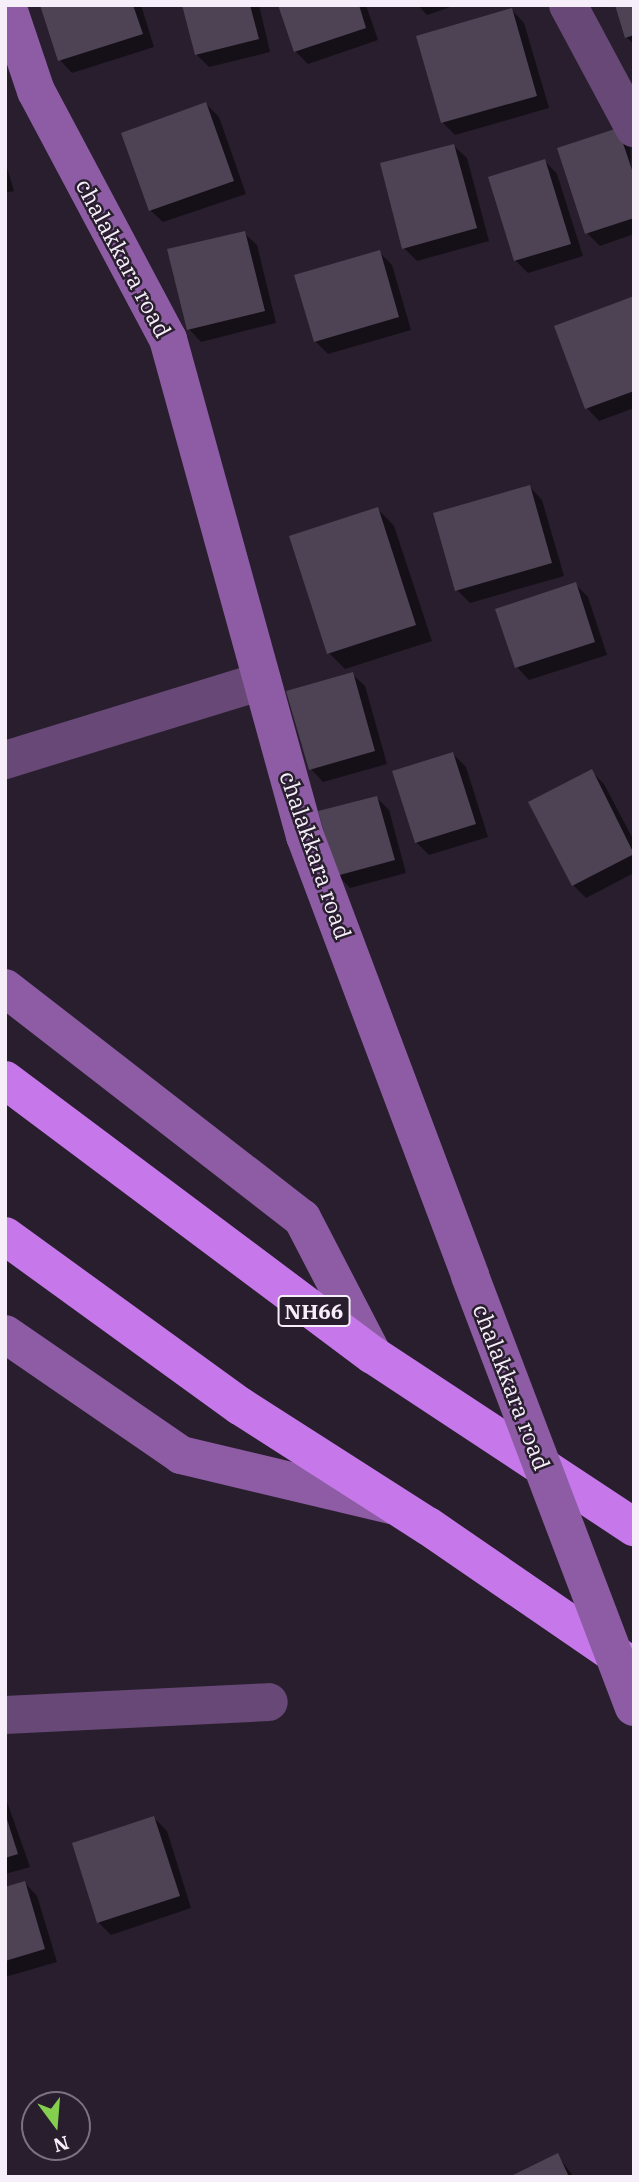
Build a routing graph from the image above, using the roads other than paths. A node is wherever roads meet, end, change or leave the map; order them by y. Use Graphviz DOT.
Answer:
graph roads {
  1 [pos="7,5"];
  2 [pos="568,5"];
  3 [pos="634,128"];
  4 [pos="262,681"];
  5 [pos="5,760"];
  6 [pos="5,988"];
  7 [pos="5,1080"];
  8 [pos="5,1236"];
  9 [pos="5,1334"];
  10 [pos="373,1355"];
  11 [pos="400,1507"];
  12 [pos="634,1527"];
  13 [pos="634,1667"];
  14 [pos="269,1702"];
  15 [pos="634,1707"];
  16 [pos="5,1715"];
  1 -- 4 [label="main road, chalakkara road"];
  2 -- 3 [label="street"];
  4 -- 5 [label="street"];
  4 -- 15 [label="main road, chalakkara road, bridge"];
  6 -- 10 [label="main road"];
  7 -- 10 [label="highway, NH66"];
  8 -- 11 [label="highway"];
  9 -- 11 [label="main road"];
  10 -- 12 [label="highway, NH66"];
  11 -- 13 [label="highway"];
  14 -- 16 [label="street"];
}
